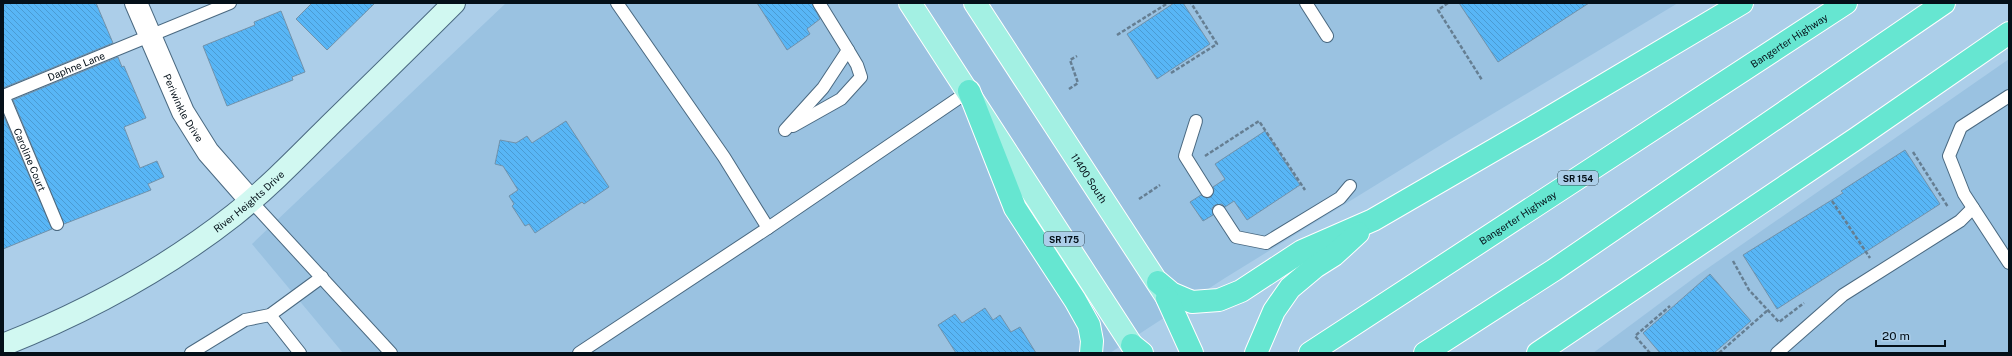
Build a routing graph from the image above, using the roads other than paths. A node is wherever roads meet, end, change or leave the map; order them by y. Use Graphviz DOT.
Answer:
graph roads {
  1 [pos="136,3"];
  2 [pos="230,3"];
  3 [pos="454,3"];
  4 [pos="618,3"];
  5 [pos="819,3"];
  6 [pos="910,3"];
  7 [pos="975,3"];
  8 [pos="1306,3"];
  9 [pos="1742,3"];
  10 [pos="1846,3"];
  11 [pos="1944,3"];
  12 [pos="2009,33"];
  13 [pos="149,35"];
  14 [pos="1328,36"];
  15 [pos="848,50"];
  16 [pos="969,91"];
  17 [pos="3,96"];
  18 [pos="2009,96"];
  19 [pos="1196,121"];
  20 [pos="1350,186"];
  21 [pos="1207,191"];
  22 [pos="251,201"];
  23 [pos="1973,208"];
  24 [pos="1219,211"];
  25 [pos="1373,220"];
  26 [pos="57,224"];
  27 [pos="768,228"];
  28 [pos="2009,263"];
  29 [pos="322,277"];
  30 [pos="1162,290"];
  31 [pos="270,315"];
  32 [pos="3,345"];
  33 [pos="1257,349"];
  34 [pos="1137,350"];
  35 [pos="191,353"];
  36 [pos="300,353"];
  37 [pos="391,353"];
  38 [pos="579,353"];
  39 [pos="1091,353"];
  40 [pos="1192,353"];
  41 [pos="1202,353"];
  42 [pos="1310,353"];
  43 [pos="1425,353"];
  44 [pos="1538,353"];
  45 [pos="1776,353"];
  1 -- 13 [label="street, Periwinkle Drive"];
  2 -- 13 [label="lane, Daphne Lane"];
  3 -- 22 [label="street, River Heights Drive"];
  4 -- 27 [label="lane"];
  5 -- 15 [label="lane"];
  6 -- 16 [label="main road, SR 175"];
  7 -- 30 [label="main road, 11400 South"];
  8 -- 14 [label="lane"];
  9 -- 25 [label="highway"];
  10 -- 42 [label="highway, Bangerter Highway / SR 154"];
  11 -- 43 [label="highway"];
  12 -- 44 [label="highway"];
  13 -- 17 [label="lane, Daphne Lane"];
  13 -- 22 [label="street, Periwinkle Drive"];
  15 -- 15 [label="lane"];
  16 -- 27 [label="lane"];
  16 -- 34 [label="main road, SR 175"];
  16 -- 39 [label="highway"];
  17 -- 26 [label="lane, Caroline Court"];
  18 -- 23 [label="lane"];
  19 -- 21 [label="lane"];
  20 -- 24 [label="lane"];
  22 -- 29 [label="lane"];
  22 -- 32 [label="street, River Heights Drive"];
  23 -- 28 [label="lane"];
  23 -- 45 [label="lane"];
  25 -- 30 [label="highway"];
  25 -- 33 [label="highway"];
  27 -- 38 [label="lane"];
  29 -- 31 [label="lane"];
  29 -- 37 [label="lane"];
  30 -- 40 [label="highway"];
  30 -- 41 [label="main road, 11400 South"];
  31 -- 35 [label="lane"];
  31 -- 36 [label="lane"];
}
